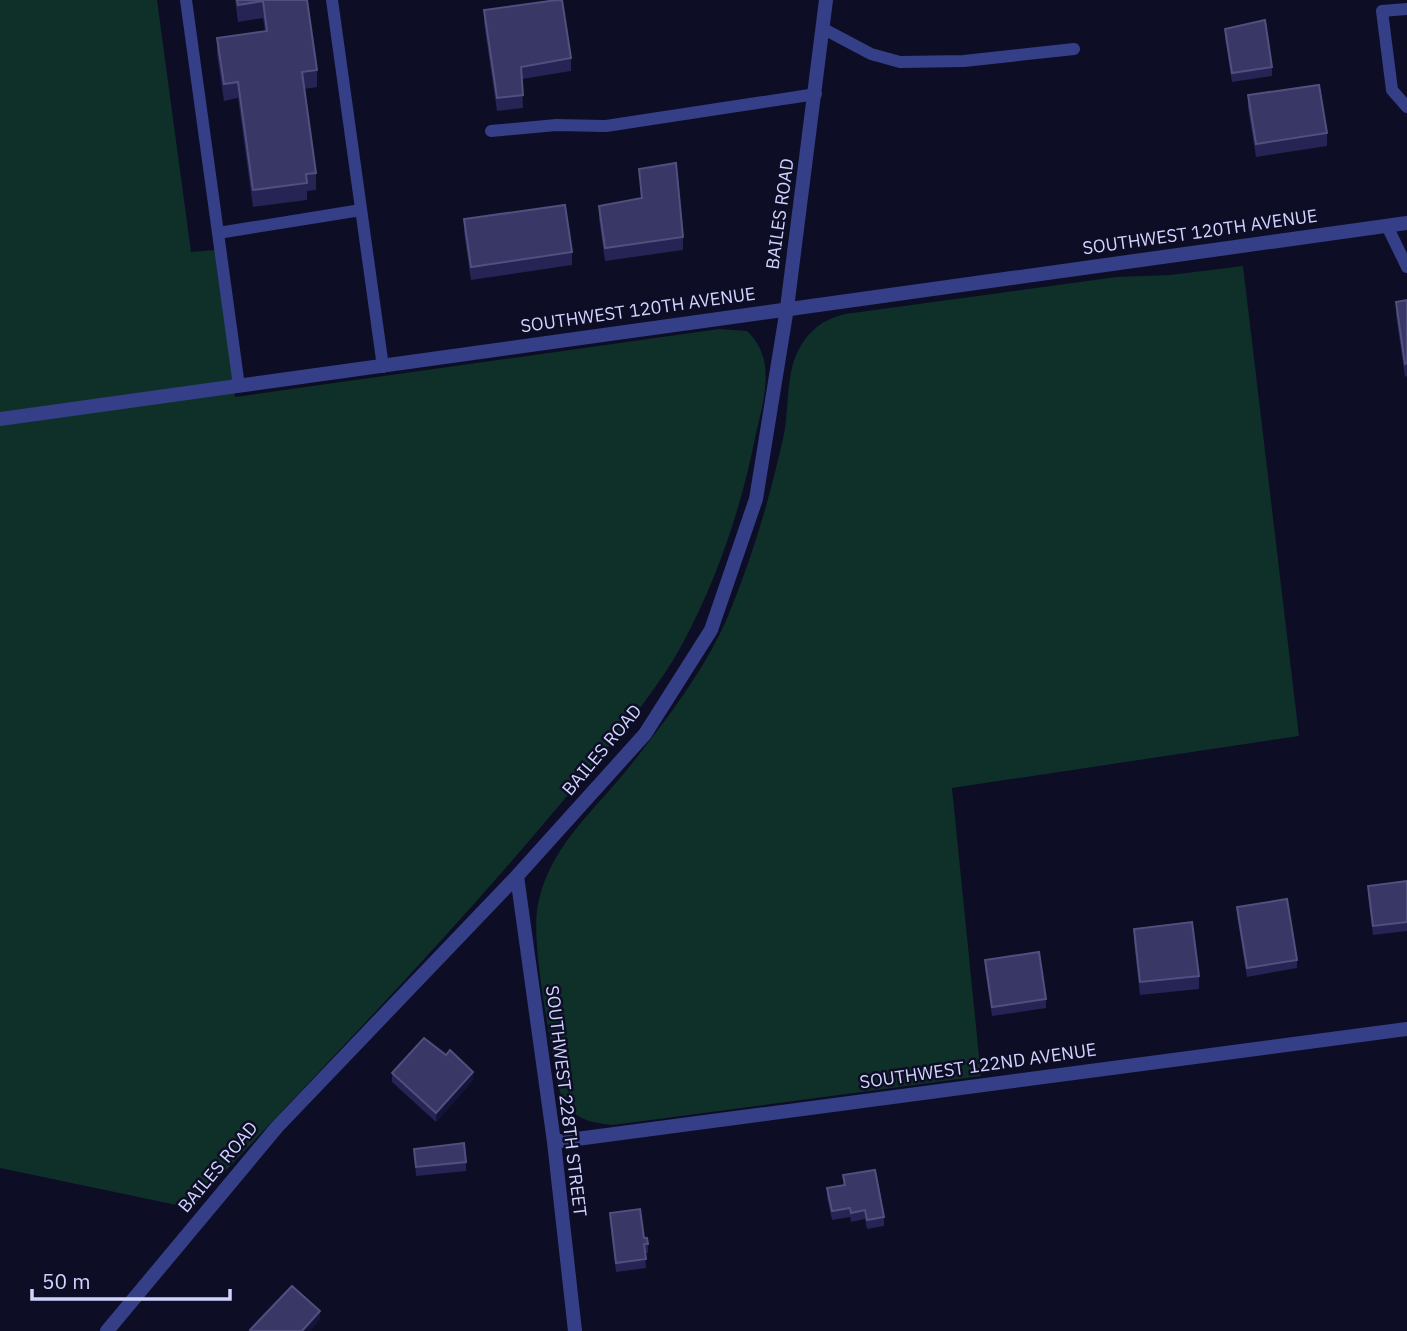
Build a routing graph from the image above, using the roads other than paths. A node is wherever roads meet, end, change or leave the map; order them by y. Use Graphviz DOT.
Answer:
graph roads {
  1 [pos="186,0"];
  2 [pos="332,0"];
  3 [pos="826,0"];
  4 [pos="1407,9"];
  5 [pos="822,28"];
  6 [pos="1074,49"];
  7 [pos="816,94"];
  8 [pos="1407,107"];
  9 [pos="491,131"];
  10 [pos="361,210"];
  11 [pos="1407,223"];
  12 [pos="1387,226"];
  13 [pos="218,233"];
  14 [pos="1407,267"];
  15 [pos="787,308"];
  16 [pos="383,367"];
  17 [pos="239,386"];
  18 [pos="0,419"];
  19 [pos="517,876"];
  20 [pos="1407,1029"];
  21 [pos="554,1142"];
  22 [pos="107,1331"];
  23 [pos="575,1331"];
  1 -- 13 [label="lane"];
  2 -- 10 [label="lane"];
  3 -- 5 [label="street, BAILES ROAD"];
  4 -- 8 [label="lane"];
  5 -- 6 [label="lane"];
  5 -- 7 [label="street, BAILES ROAD"];
  7 -- 9 [label="lane"];
  7 -- 15 [label="street, BAILES ROAD"];
  10 -- 13 [label="lane"];
  10 -- 16 [label="lane"];
  11 -- 12 [label="street, SOUTHWEST 120TH AVENUE"];
  12 -- 14 [label="lane"];
  12 -- 15 [label="street, SOUTHWEST 120TH AVENUE"];
  13 -- 17 [label="lane"];
  15 -- 16 [label="street, SOUTHWEST 120TH AVENUE"];
  15 -- 19 [label="street, BAILES ROAD"];
  16 -- 17 [label="street, SOUTHWEST 120TH AVENUE"];
  17 -- 18 [label="street, SOUTHWEST 120TH AVENUE"];
  19 -- 21 [label="street, SOUTHWEST 228TH STREET"];
  19 -- 22 [label="street, BAILES ROAD"];
  20 -- 21 [label="street, SOUTHWEST 122ND AVENUE"];
  21 -- 23 [label="street, SOUTHWEST 228TH STREET"];
}
